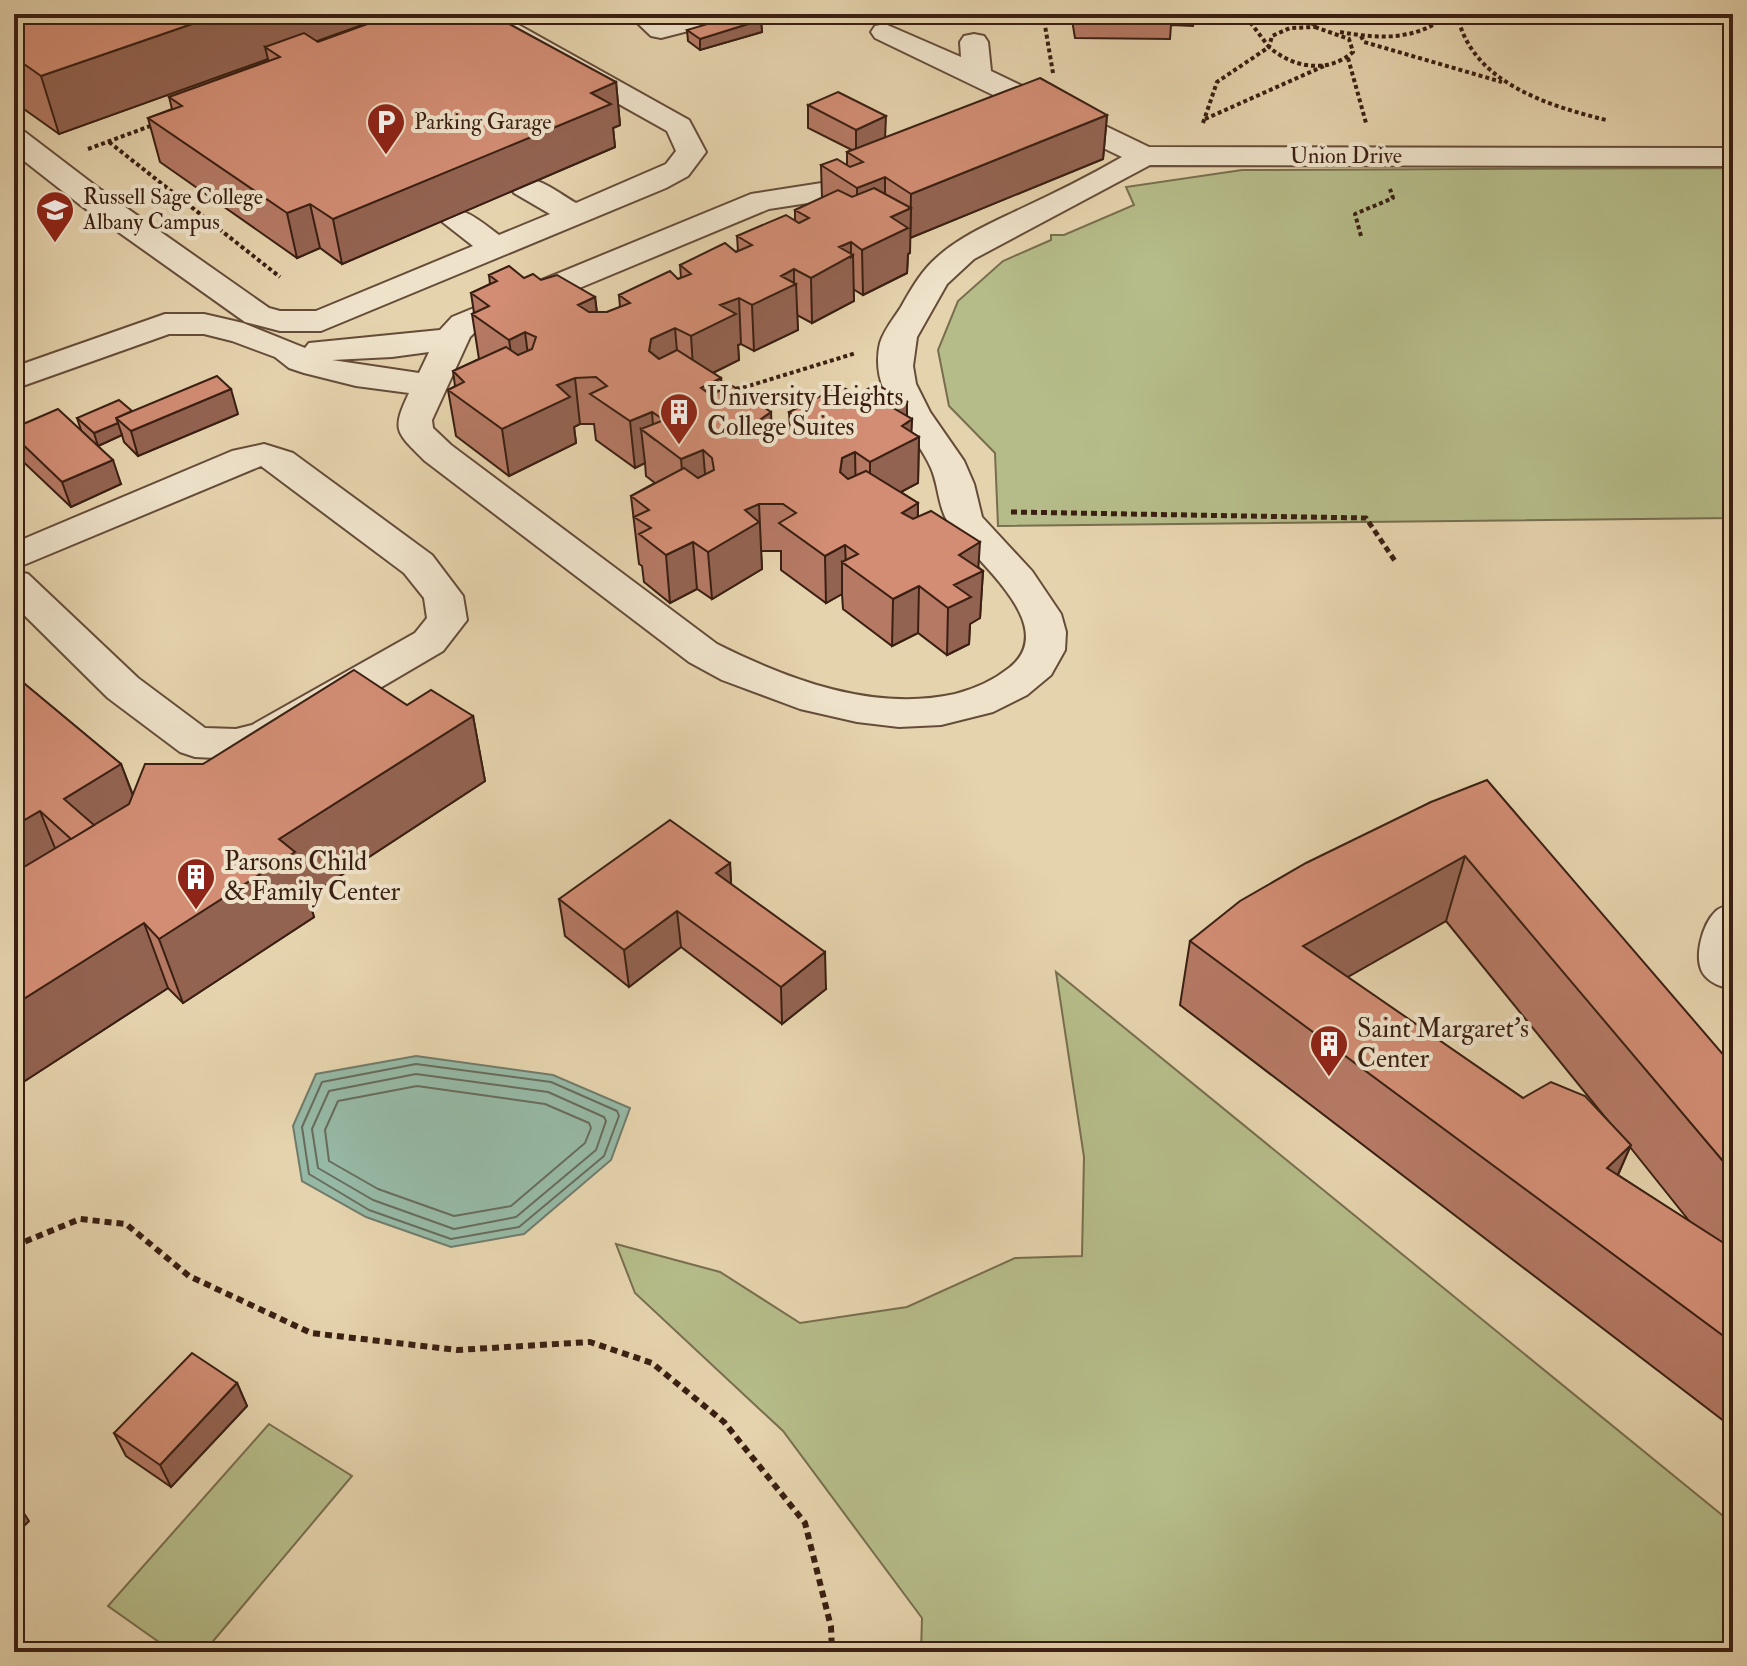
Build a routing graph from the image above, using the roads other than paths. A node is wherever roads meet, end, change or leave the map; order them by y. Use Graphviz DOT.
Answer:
graph roads {
  1 [pos="479,14"];
  2 [pos="642,14"];
  3 [pos="721,14"];
  4 [pos="885,32"];
  5 [pos="974,42"];
  6 [pos="977,75"];
  7 [pos="1040,105"];
  8 [pos="999,123"];
  9 [pos="14,138"];
  10 [pos="1144,156"];
  11 [pos="1733,157"];
  12 [pos="902,163"];
  13 [pos="525,186"];
  14 [pos="574,215"];
  15 [pos="452,217"];
  16 [pos="497,248"];
  17 [pos="452,338"];
  18 [pos="287,350"];
  19 [pos="14,379"];
  20 [pos="431,385"];
  21 [pos="14,557"];
  22 [pos="14,583"];
  23 [pos="1733,921"];
  24 [pos="1733,972"];
  1 -- 14 [label="lane"];
  2 -- 3 [label="lane"];
  4 -- 6 [label="lane, Union Drive"];
  5 -- 6 [label="lane"];
  6 -- 7 [label="lane, Union Drive"];
  7 -- 8 [label="lane"];
  7 -- 10 [label="lane, Union Drive"];
  9 -- 16 [label="lane"];
  10 -- 11 [label="lane, Union Drive"];
  10 -- 20 [label="lane"];
  12 -- 17 [label="lane"];
  13 -- 14 [label="lane"];
  14 -- 16 [label="lane"];
  15 -- 16 [label="lane"];
  17 -- 18 [label="lane"];
  17 -- 20 [label="lane"];
  18 -- 19 [label="lane"];
  18 -- 20 [label="lane"];
  21 -- 22 [label="lane"];
  23 -- 24 [label="lane"];
}
